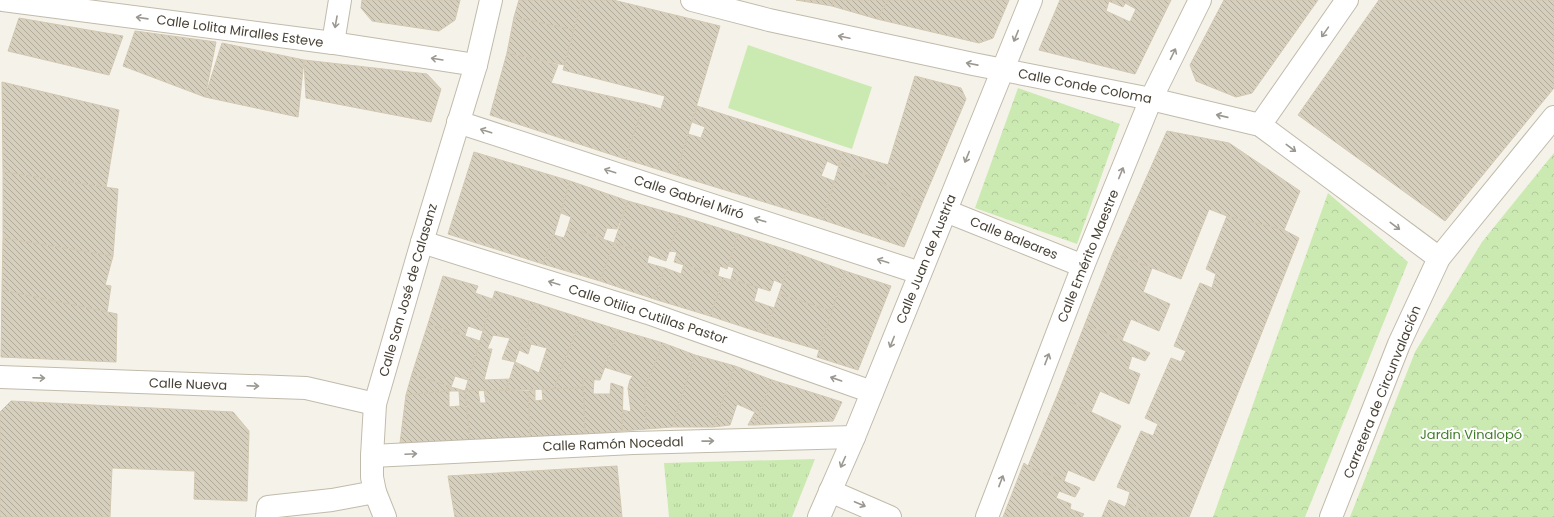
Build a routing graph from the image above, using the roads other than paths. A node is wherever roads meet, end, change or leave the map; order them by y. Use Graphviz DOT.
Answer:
graph roads {
  1 [pos="3,0"];
  2 [pos="340,0"];
  3 [pos="491,0"];
  4 [pos="692,0"];
  5 [pos="1030,0"];
  6 [pos="1200,0"];
  7 [pos="1347,0"];
  8 [pos="333,43"];
  9 [pos="476,65"];
  10 [pos="1002,69"];
  11 [pos="1151,99"];
  12 [pos="1554,117"];
  13 [pos="458,122"];
  14 [pos="1260,125"];
  15 [pos="946,211"];
  16 [pos="422,242"];
  17 [pos="1439,258"];
  18 [pos="1083,266"];
  19 [pos="920,273"];
  20 [pos="0,377"];
  21 [pos="872,392"];
  22 [pos="375,404"];
  23 [pos="854,437"];
  24 [pos="372,456"];
  25 [pos="830,491"];
  26 [pos="375,492"];
  27 [pos="267,517"];
  28 [pos="385,517"];
  29 [pos="819,517"];
  30 [pos="890,517"];
  31 [pos="987,517"];
  32 [pos="1332,517"];
  8 -- 1 [label="street, Calle Lolita Miralles Esteve, one-way"];
  2 -- 8 [label="street, one-way"];
  3 -- 9 [label="street, Calle San José de Calasanz"];
  10 -- 4 [label="street, Calle Conde Coloma, one-way"];
  5 -- 10 [label="street, Calle Juan de Austria, one-way"];
  11 -- 6 [label="street, Calle Emérito Maestre, one-way"];
  7 -- 14 [label="street, one-way"];
  9 -- 8 [label="street, Calle Lolita Miralles Esteve, one-way"];
  9 -- 13 [label="street, Calle San José de Calasanz"];
  10 -- 11 [label="street, Calle Conde Coloma"];
  10 -- 15 [label="street, Calle Juan de Austria, one-way"];
  14 -- 11 [label="street, Calle Conde Coloma, one-way"];
  18 -- 11 [label="street, Calle Emérito Maestre, one-way"];
  12 -- 17 [label="street, Carretera de Circunvalación"];
  13 -- 16 [label="street, Calle San José de Calasanz"];
  19 -- 13 [label="street, Calle Gabriel Miró, one-way"];
  14 -- 17 [label="street, Calle Conde Coloma, one-way"];
  15 -- 18 [label="street, Calle Baleares"];
  15 -- 19 [label="street, Calle Juan de Austria"];
  21 -- 16 [label="street, Calle Otilia Cutillas Pastor, one-way"];
  16 -- 22 [label="street, Calle San José de Calasanz"];
  17 -- 32 [label="street, Carretera de Circunvalación"];
  31 -- 18 [label="street, Calle Emérito Maestre, one-way"];
  19 -- 21 [label="street, Calle Juan de Austria, one-way"];
  20 -- 22 [label="street, Calle Nueva, one-way"];
  21 -- 23 [label="street, Calle Juan de Austria"];
  22 -- 24 [label="street, Calle San José de Calasanz"];
  24 -- 23 [label="street, Calle Ramón Nocedal, one-way"];
  23 -- 25 [label="street, Calle Juan de Austria, one-way"];
  24 -- 26 [label="street, Calle San José de Calasanz"];
  25 -- 29 [label="street, Calle Juan de Austria"];
  25 -- 30 [label="street, one-way"];
  26 -- 27 [label="street"];
  26 -- 28 [label="street, Calle San José de Calasanz"];
}
